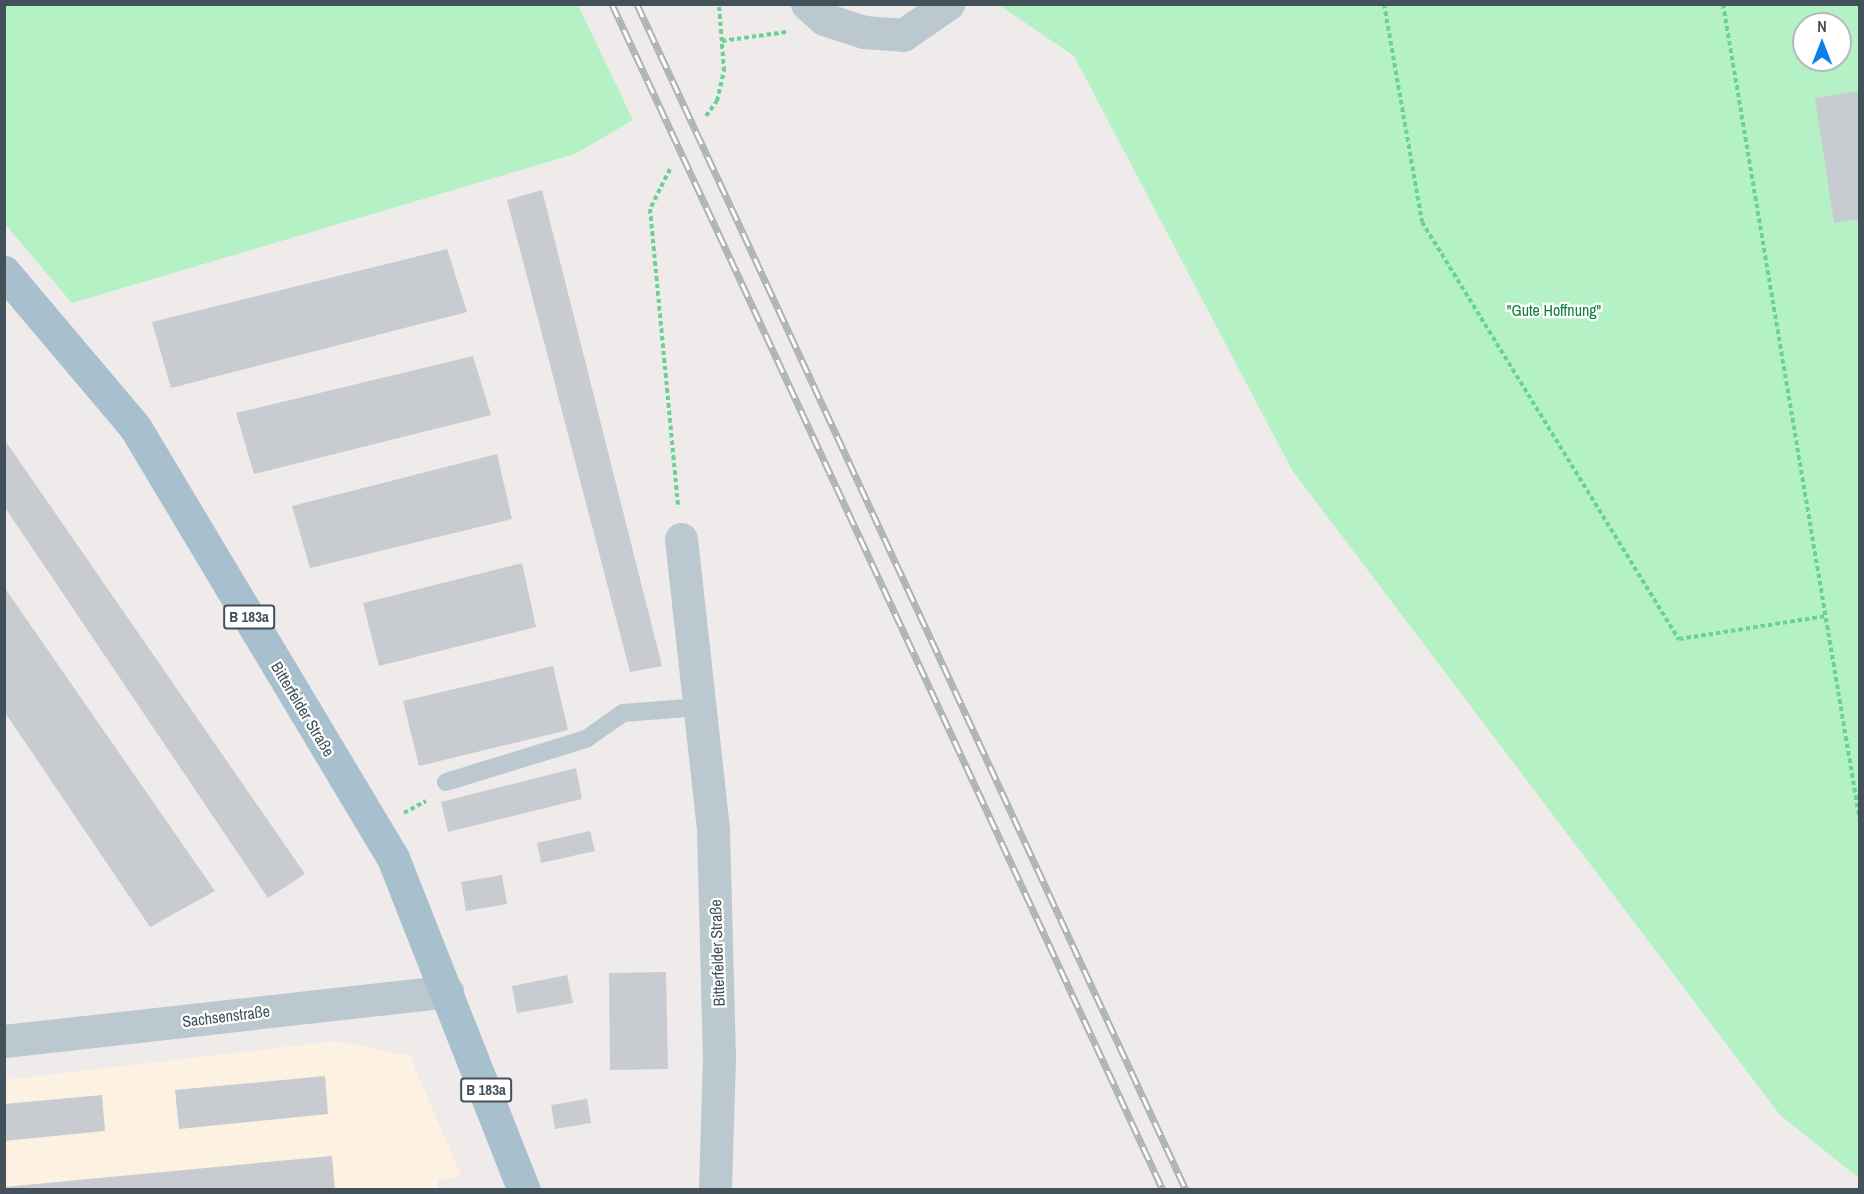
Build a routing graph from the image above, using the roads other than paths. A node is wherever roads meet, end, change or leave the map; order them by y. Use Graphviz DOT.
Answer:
graph roads {
  1 [pos="807,4"];
  2 [pos="948,4"];
  3 [pos="4,272"];
  4 [pos="681,539"];
  5 [pos="700,707"];
  6 [pos="446,782"];
  7 [pos="447,991"];
  8 [pos="4,1041"];
  9 [pos="518,1188"];
  10 [pos="715,1190"];
  1 -- 2 [label="street"];
  3 -- 7 [label="main road, Bitterfelder Straße / B 183a"];
  4 -- 5 [label="street, Bitterfelder Straße"];
  5 -- 6 [label="lane"];
  5 -- 10 [label="street, Bitterfelder Straße"];
  7 -- 8 [label="street, Sachsenstraße"];
  7 -- 9 [label="main road, Bitterfelder Straße / B 183a"];
}
